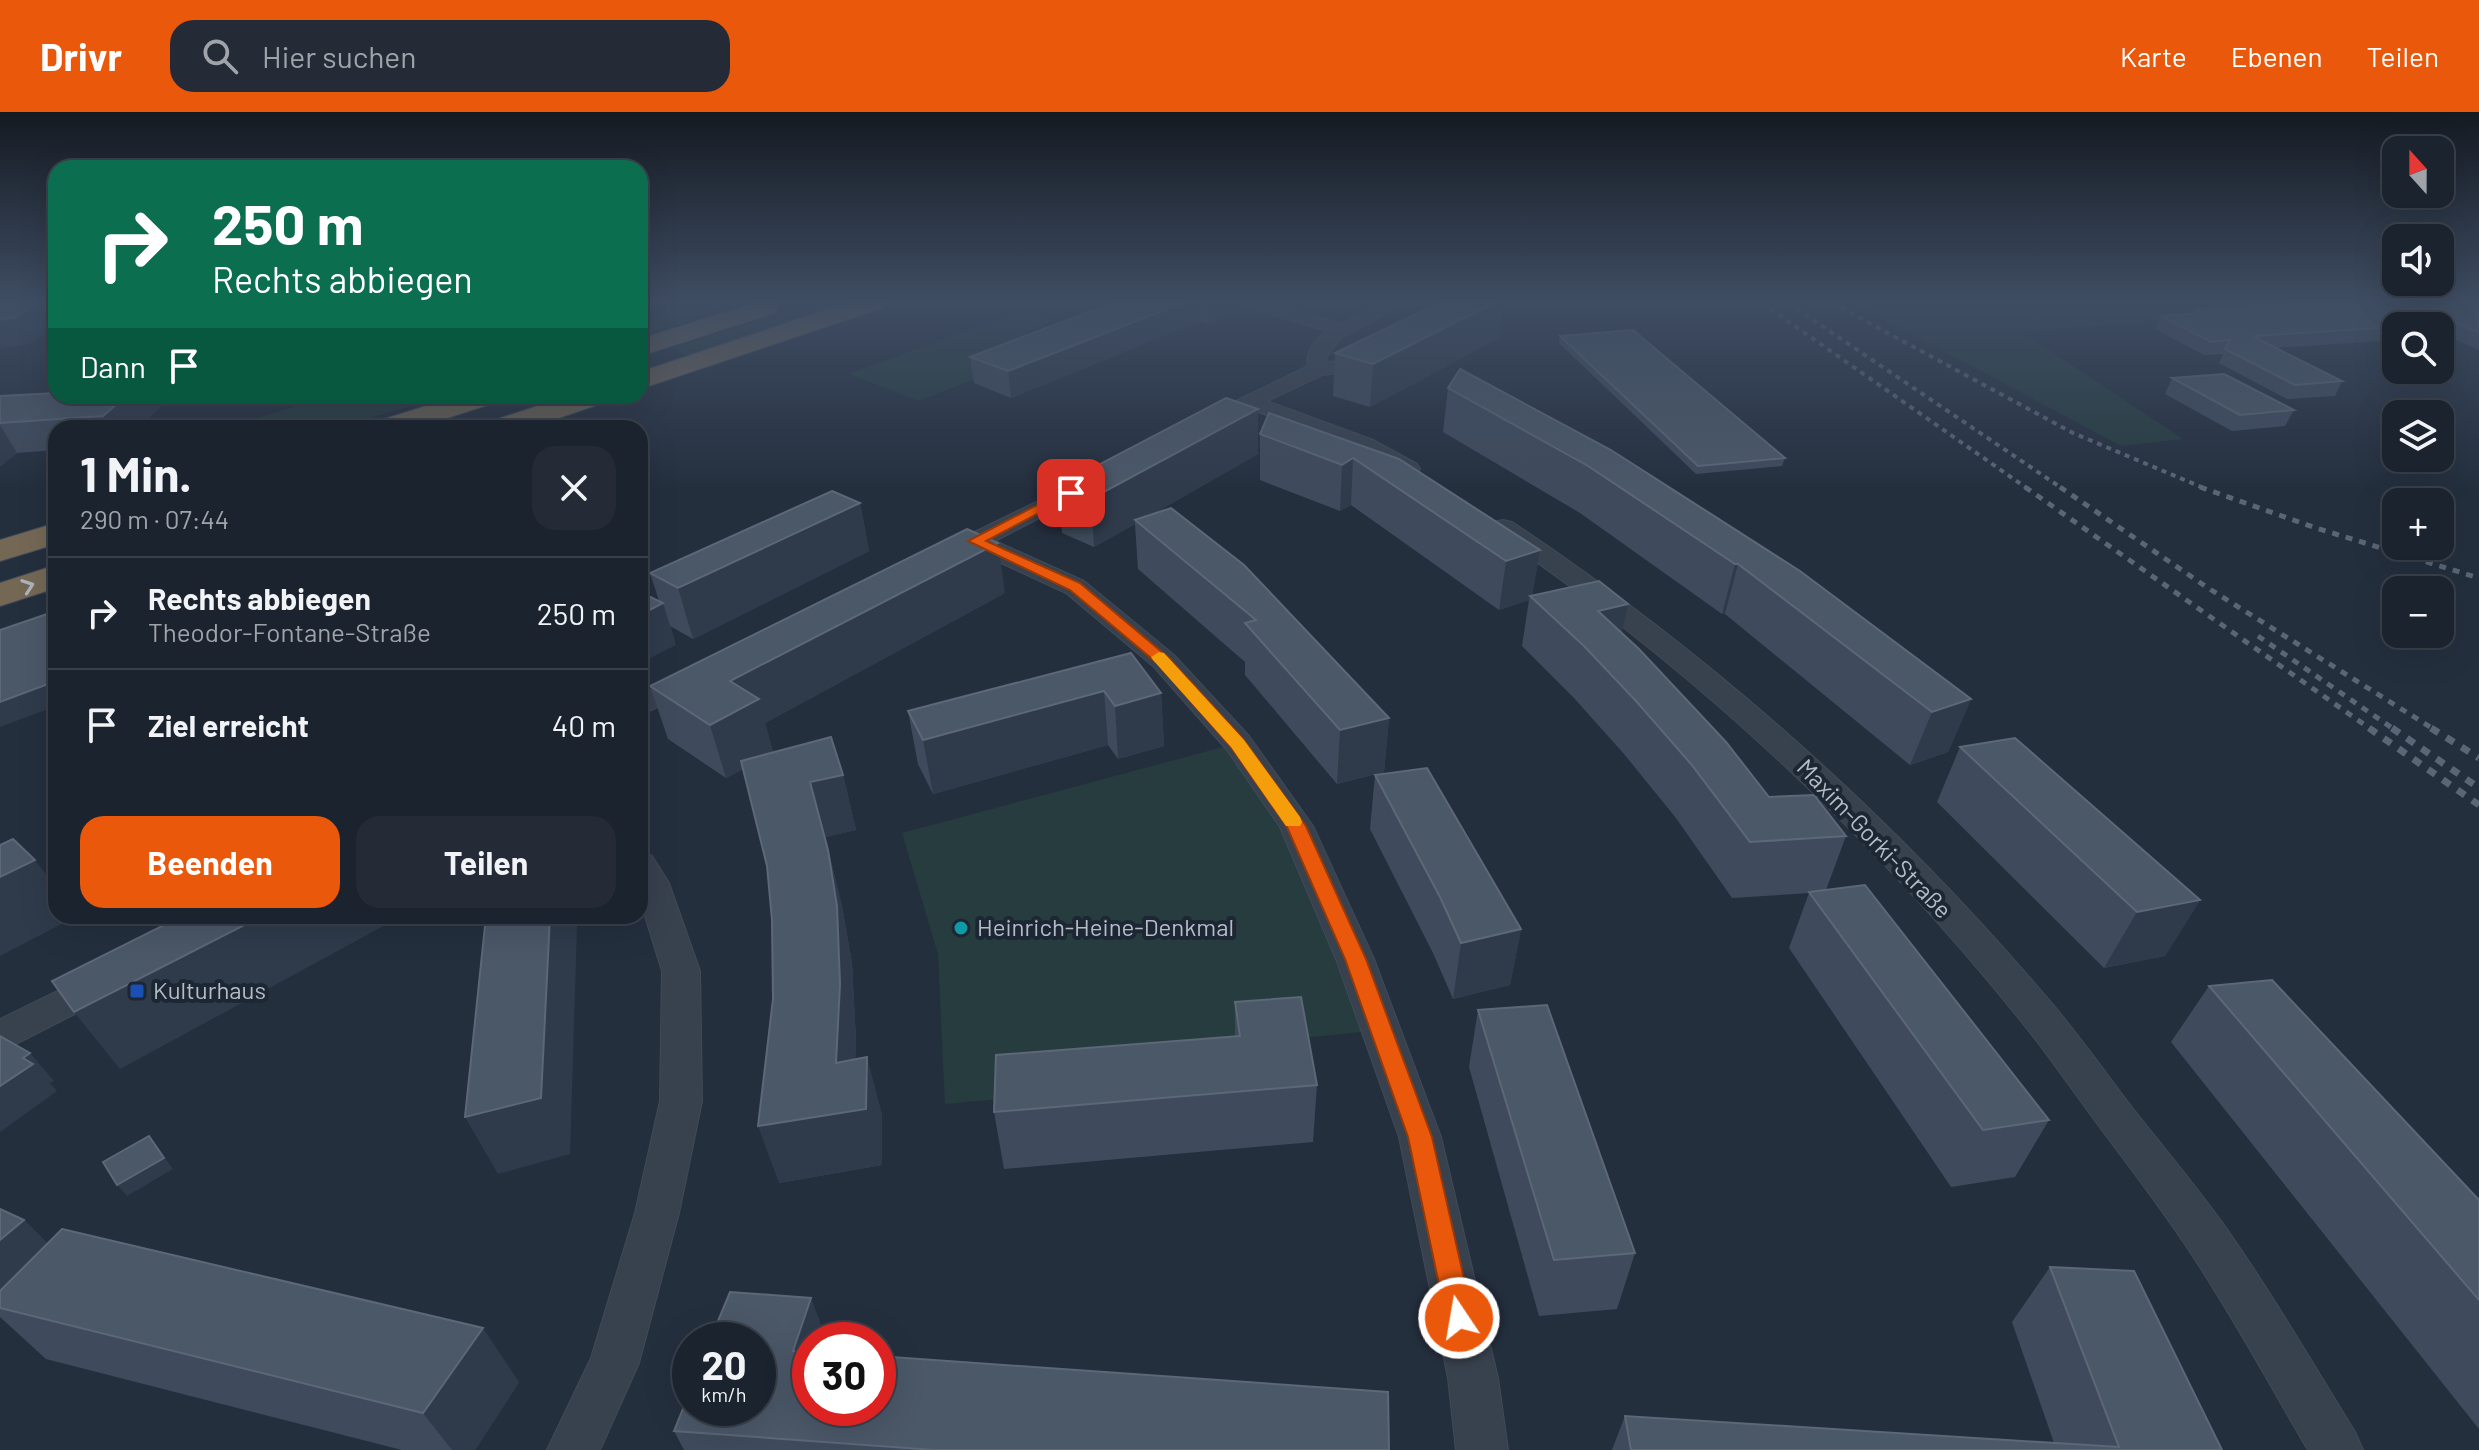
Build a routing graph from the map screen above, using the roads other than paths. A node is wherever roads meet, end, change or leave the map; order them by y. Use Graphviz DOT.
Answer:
graph roads {
  1 [pos="686,365"];
  2 [pos="1317,365"];
  3 [pos="1360,365"];
  4 [pos="1318,369"];
  5 [pos="648,378"];
  6 [pos="1250,402"];
  7 [pos="462,404"];
  8 [pos="572,404"];
  9 [pos="1216,419"];
  10 [pos="411,420"];
  11 [pos="524,420"];
  12 [pos="1124,466"];
  13 [pos="1437,485"];
  14 [pos="1475,509"];
  15 [pos="48,536"];
  16 [pos="975,541"];
  17 [pos="0,551"];
  18 [pos="933,562"];
  19 [pos="48,579"];
  20 [pos="0,595"];
  21 [pos="710,672"];
  22 [pos="648,702"];
  23 [pos="648,877"];
  24 [pos="136,965"];
  25 [pos="0,1037"];
  26 [pos="573,1450"];
  27 [pos="1482,1450"];
  28 [pos="2337,1450"];
  1 -- 5 [label="highway"];
  2 -- 4 [label="street"];
  3 -- 4 [label="street"];
  4 -- 6 [label="street"];
  6 -- 9 [label="street"];
  6 -- 13 [label="street"];
  7 -- 10 [label="highway"];
  8 -- 11 [label="highway"];
  12 -- 16 [label="street"];
  14 -- 28 [label="street, Maxim-Gorki-Straße"];
  15 -- 17 [label="highway"];
  16 -- 18 [label="street"];
  16 -- 27 [label="street"];
  20 -- 19 [label="highway, one-way"];
  21 -- 22 [label="street"];
  23 -- 26 [label="street"];
  24 -- 25 [label="street"];
}
